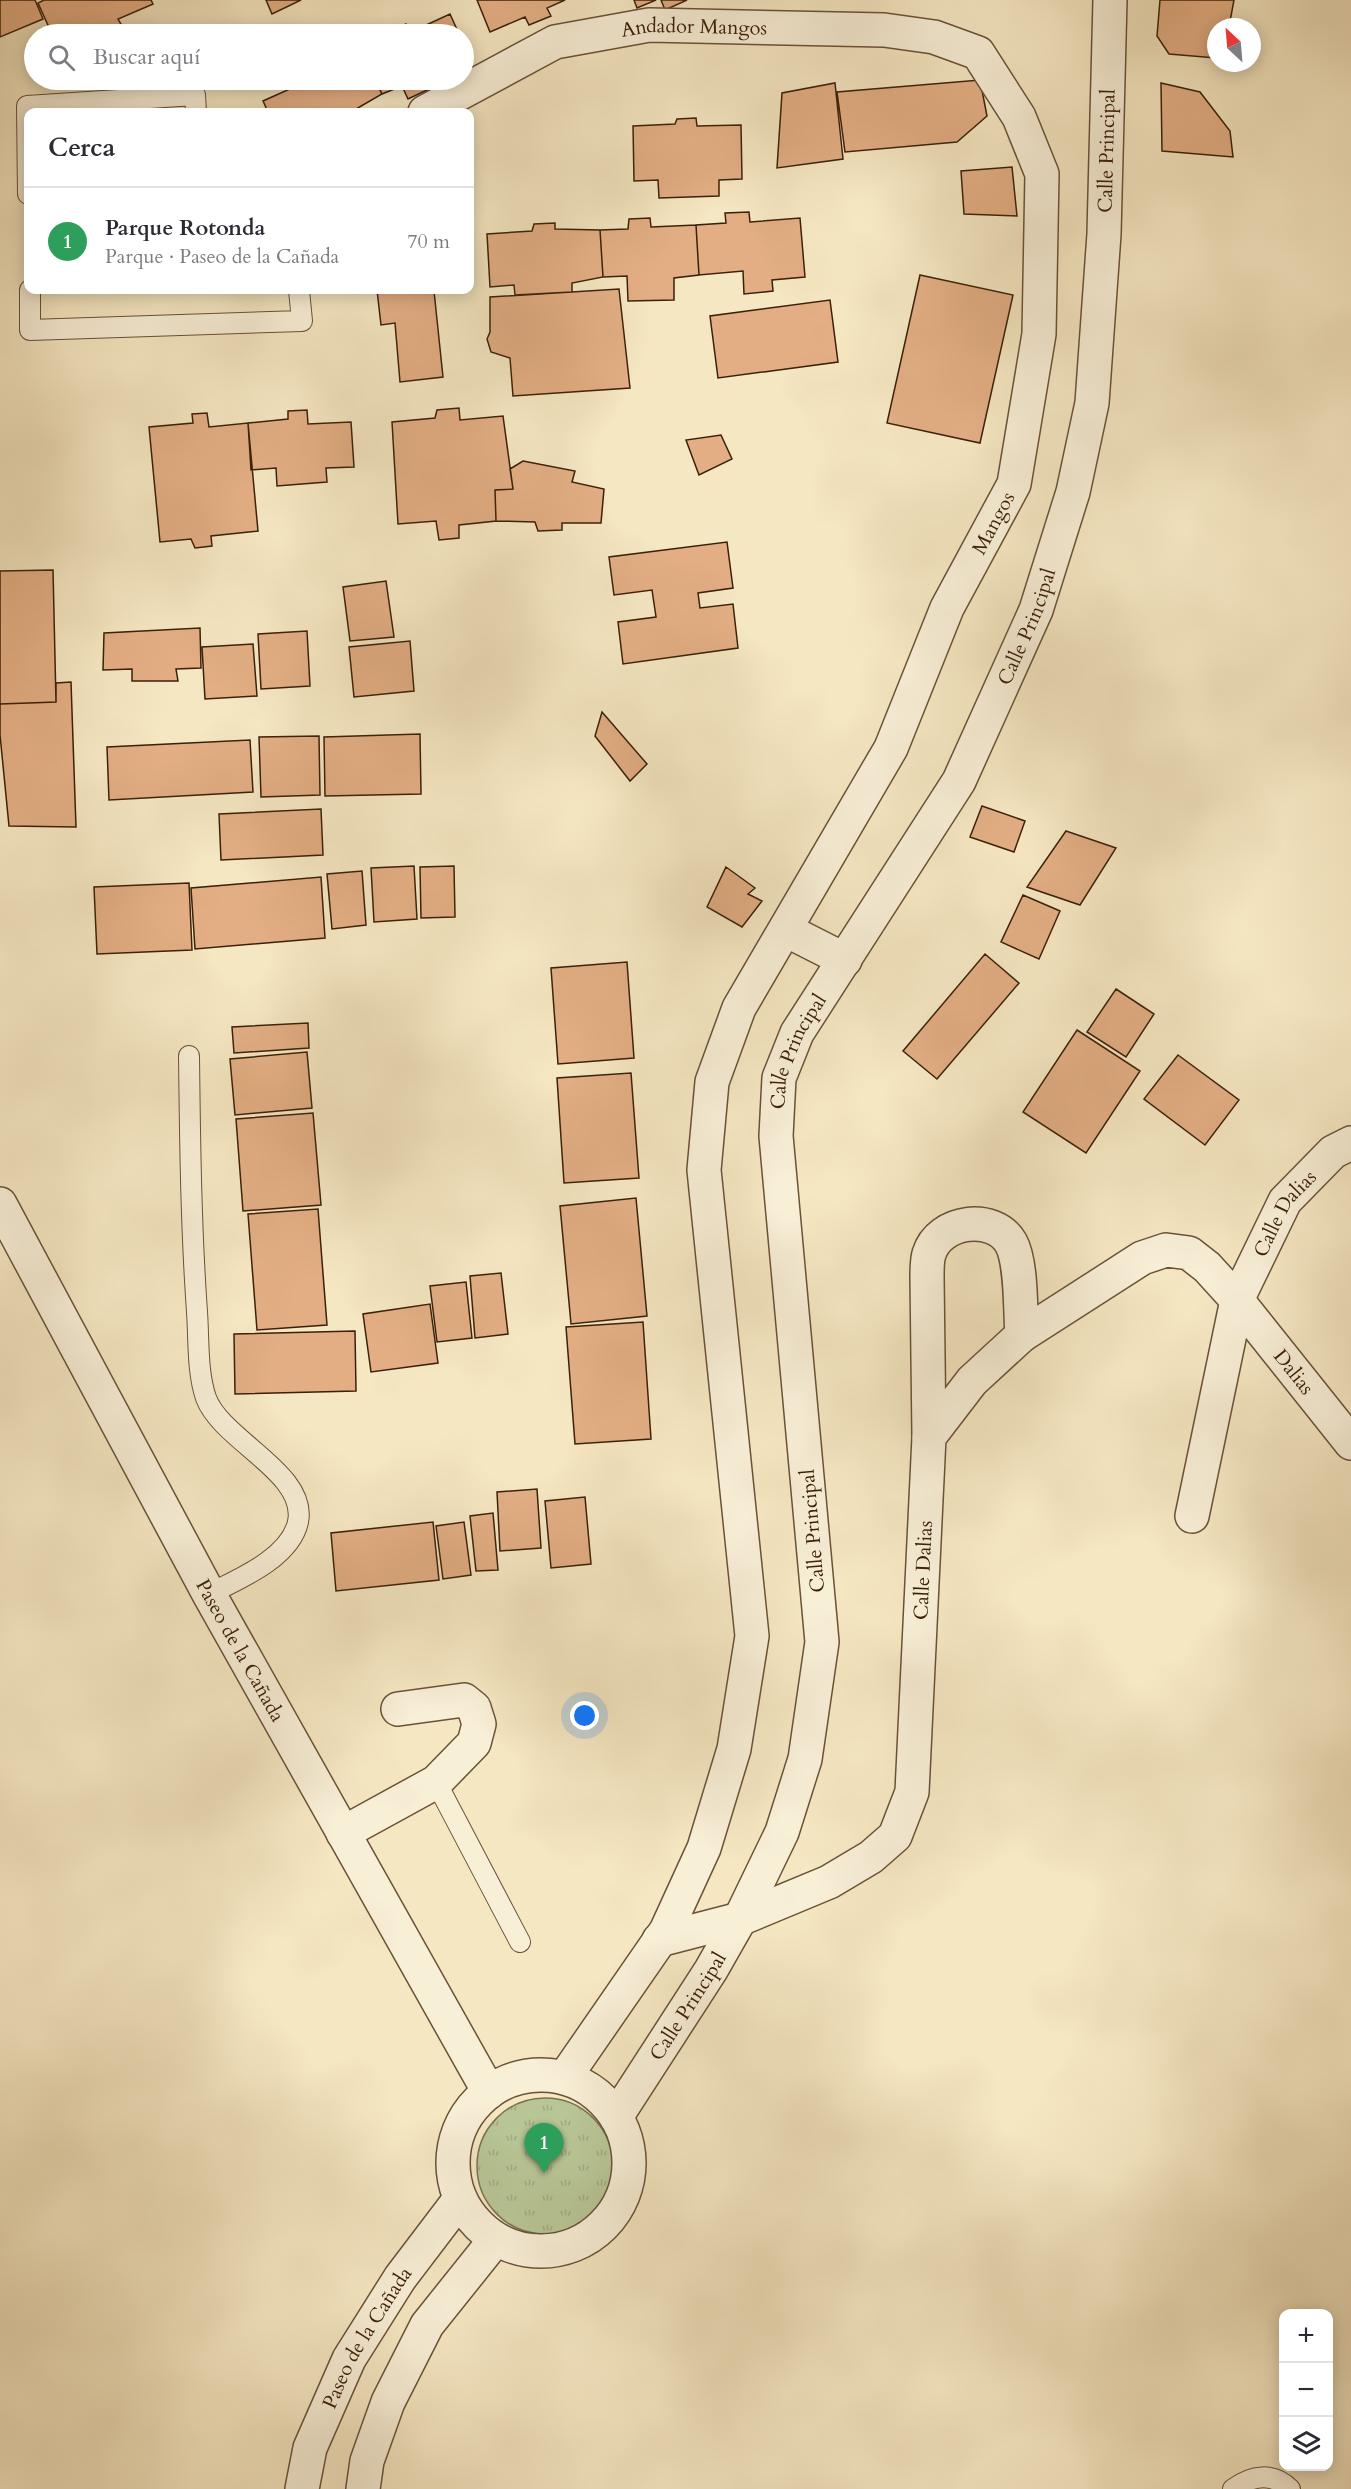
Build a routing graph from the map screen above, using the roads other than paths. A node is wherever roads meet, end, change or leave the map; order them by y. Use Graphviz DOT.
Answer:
graph roads {
  1 [pos="1110,0"];
  2 [pos="978,53"];
  3 [pos="474,86"];
  4 [pos="466,90"];
  5 [pos="196,104"];
  6 [pos="27,108"];
  7 [pos="432,108"];
  8 [pos="30,294"];
  9 [pos="299,294"];
  10 [pos="786,930"];
  11 [pos="845,960"];
  12 [pos="189,1056"];
  13 [pos="1351,1143"];
  14 [pos="0,1204"];
  15 [pos="1237,1300"];
  16 [pos="1022,1335"];
  17 [pos="928,1437"];
  18 [pos="1351,1443"];
  19 [pos="1192,1516"];
  20 [pos="209,1594"];
  21 [pos="398,1709"];
  22 [pos="436,1782"];
  23 [pos="343,1833"];
  24 [pos="740,1919"];
  25 [pos="659,1940"];
  26 [pos="520,1942"];
  27 [pos="565,2077"];
  28 [pos="489,2092"];
  29 [pos="616,2117"];
  30 [pos="460,2199"];
  31 [pos="495,2240"];
  32 [pos="1286,2485"];
  33 [pos="302,2489"];
  34 [pos="363,2489"];
  35 [pos="1233,2489"];
  1 -- 11 [label="street, Calle Principal"];
  2 -- 3 [label="street, Andador Mangos"];
  2 -- 10 [label="street, Mangos"];
  4 -- 7 [label="street, Andador Mangos"];
  5 -- 6 [label="lane"];
  8 -- 9 [label="lane"];
  10 -- 11 [label="street"];
  10 -- 25 [label="street"];
  11 -- 24 [label="street, Calle Principal"];
  12 -- 20 [label="lane"];
  13 -- 15 [label="street, Calle Dalias"];
  14 -- 20 [label="street, Paseo de la Cañada"];
  15 -- 16 [label="street"];
  15 -- 18 [label="street, Dalias"];
  15 -- 19 [label="street, Calle Dalias"];
  16 -- 17 [label="street"];
  16 -- 17 [label="street, Calle Dalias"];
  17 -- 24 [label="street, Calle Dalias"];
  20 -- 23 [label="street, Paseo de la Cañada"];
  21 -- 22 [label="street"];
  22 -- 23 [label="street"];
  22 -- 26 [label="lane"];
  23 -- 28 [label="street, Paseo de la Cañada"];
  24 -- 25 [label="street, Calle Dalias"];
  24 -- 29 [label="street, Calle Principal"];
  25 -- 27 [label="street"];
  27 -- 28 [label="street"];
  27 -- 29 [label="street"];
  28 -- 30 [label="street"];
  29 -- 31 [label="street"];
  30 -- 31 [label="street"];
  30 -- 33 [label="street, Paseo de la Cañada"];
  31 -- 34 [label="street"];
  32 -- 35 [label="lane"];
}
